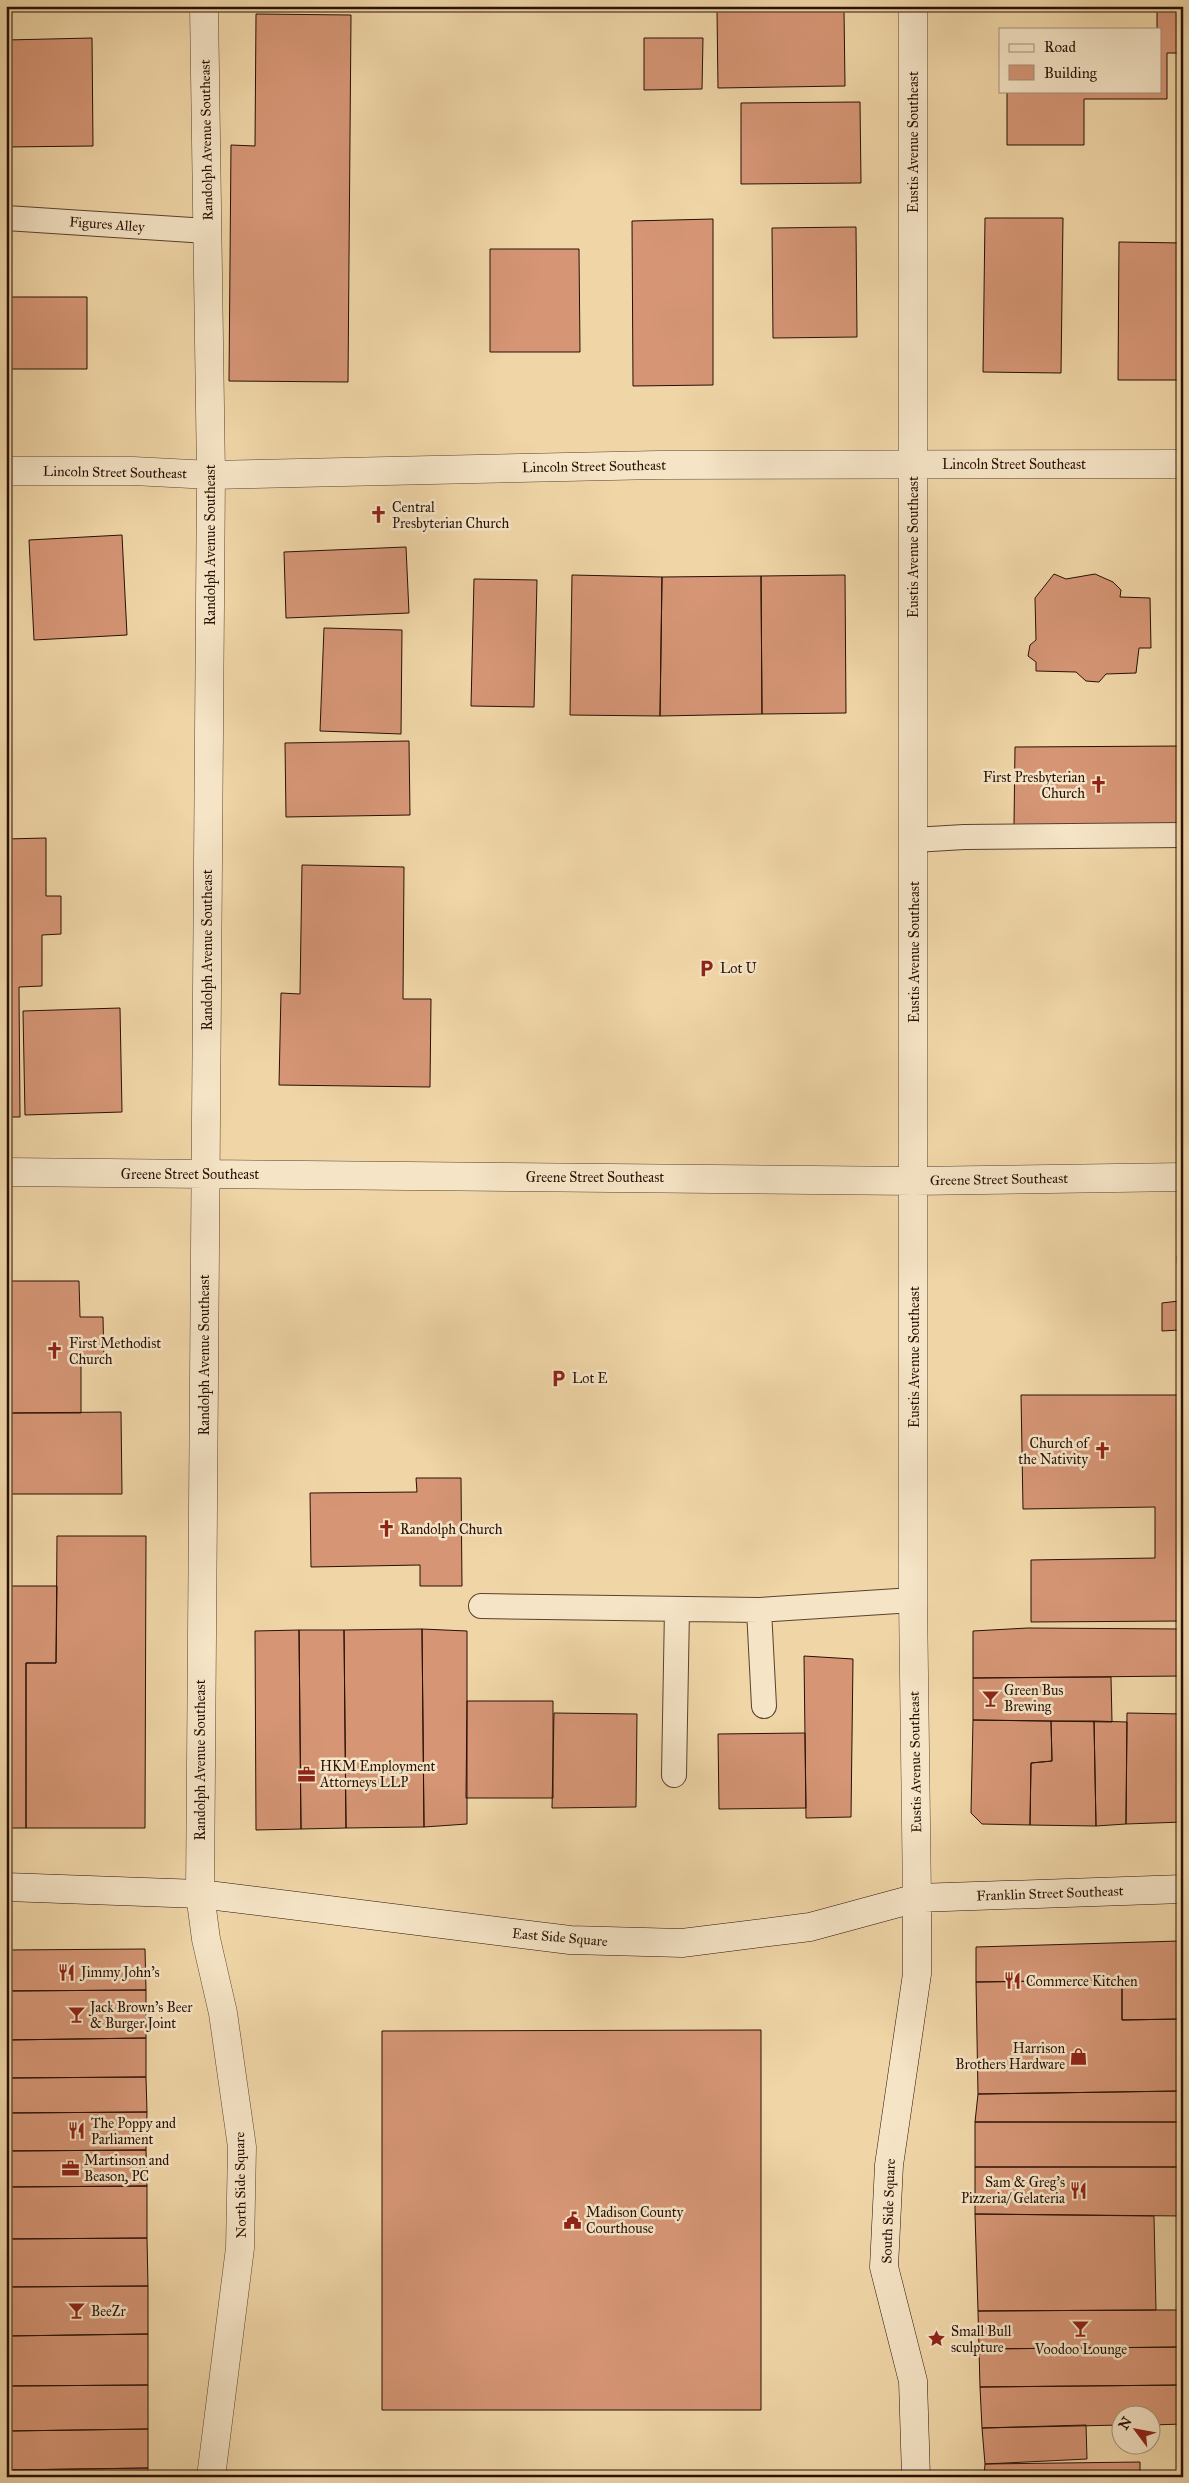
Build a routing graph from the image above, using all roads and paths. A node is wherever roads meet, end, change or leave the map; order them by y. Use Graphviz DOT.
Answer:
graph roads {
  1 [pos="204,6"];
  2 [pos="913,6"];
  3 [pos="6,218"];
  4 [pos="207,231"];
  5 [pos="1183,464"];
  6 [pos="913,465"];
  7 [pos="6,471"];
  8 [pos="211,475"];
  9 [pos="1183,835"];
  10 [pos="914,840"];
  11 [pos="6,1172"];
  12 [pos="205,1174"];
  13 [pos="1183,1177"];
  14 [pos="914,1180"];
  15 [pos="913,1600"];
  16 [pos="481,1606"];
  17 [pos="677,1609"];
  18 [pos="759,1610"];
  19 [pos="764,1706"];
  20 [pos="674,1775"];
  21 [pos="6,1887"];
  22 [pos="1183,1889"];
  23 [pos="200,1894"];
  24 [pos="917,1898"];
  25 [pos="916,1974"];
  26 [pos="211,2477"];
  27 [pos="916,2477"];
  1 -- 4 [label="street, Randolph Avenue Southeast"];
  2 -- 6 [label="street, Eustis Avenue Southeast"];
  3 -- 4 [label="lane, Figures Alley"];
  4 -- 8 [label="street, Randolph Avenue Southeast"];
  5 -- 6 [label="street, Lincoln Street Southeast"];
  6 -- 8 [label="street, Lincoln Street Southeast"];
  6 -- 10 [label="street, Eustis Avenue Southeast"];
  7 -- 8 [label="street, Lincoln Street Southeast"];
  8 -- 12 [label="street, Randolph Avenue Southeast"];
  9 -- 10 [label="lane"];
  10 -- 14 [label="street, Eustis Avenue Southeast"];
  11 -- 12 [label="street, Greene Street Southeast"];
  12 -- 14 [label="street, Greene Street Southeast"];
  12 -- 23 [label="street, Randolph Avenue Southeast"];
  13 -- 14 [label="street, Greene Street Southeast"];
  14 -- 15 [label="street, Eustis Avenue Southeast"];
  15 -- 18 [label="lane"];
  15 -- 24 [label="street, Eustis Avenue Southeast"];
  16 -- 17 [label="lane"];
  17 -- 18 [label="lane"];
  17 -- 20 [label="lane"];
  18 -- 19 [label="lane"];
  21 -- 23 [label="street, East Side Square"];
  22 -- 24 [label="street, Franklin Street Southeast"];
  23 -- 24 [label="street, East Side Square"];
  23 -- 26 [label="street, North Side Square"];
  24 -- 25 [label="street, Eustis Avenue Southeast"];
  25 -- 27 [label="street, South Side Square"];
}
